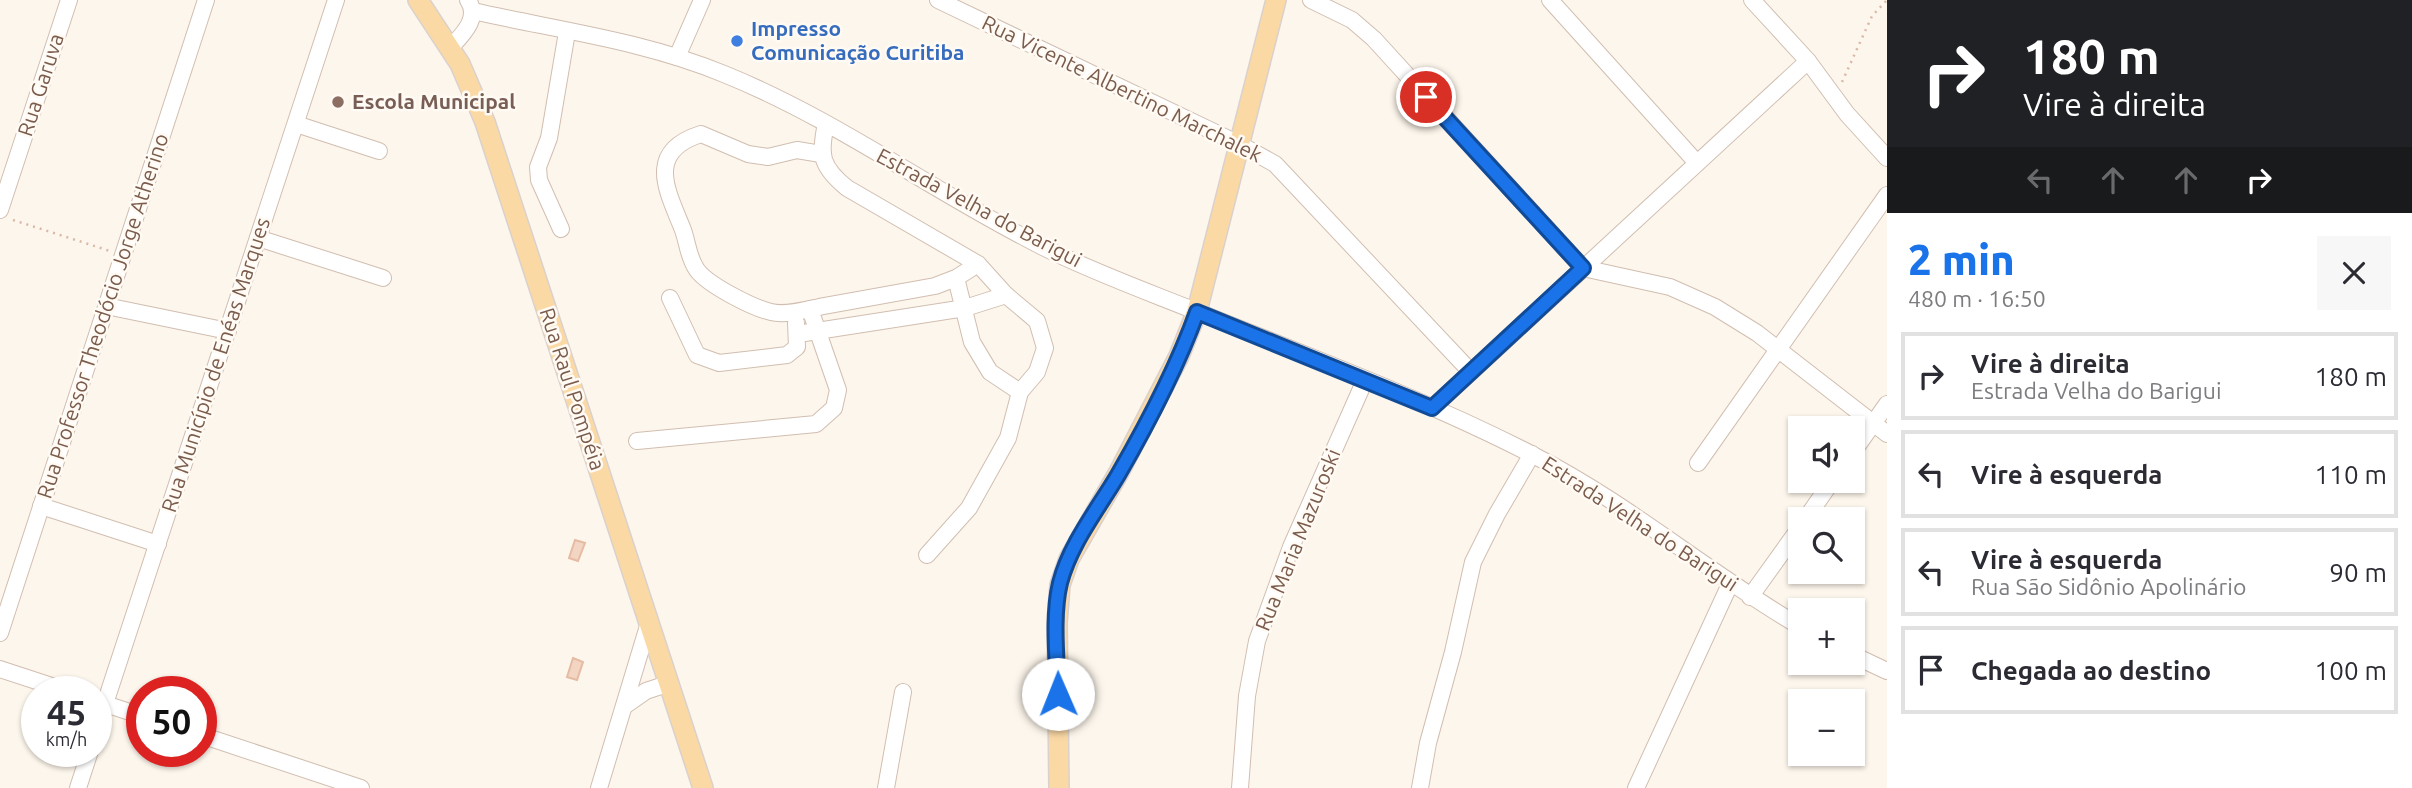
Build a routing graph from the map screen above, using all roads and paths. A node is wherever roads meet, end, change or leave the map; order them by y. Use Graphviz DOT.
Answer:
graph roads {
  1 [pos="69,0"];
  2 [pos="206,0"];
  3 [pos="336,0"];
  4 [pos="418,0"];
  5 [pos="702,0"];
  6 [pos="938,0"];
  7 [pos="1276,0"];
  8 [pos="1311,0"];
  9 [pos="1549,0"];
  10 [pos="1752,0"];
  11 [pos="1887,0"];
  12 [pos="471,6"];
  13 [pos="568,32"];
  14 [pos="451,47"];
  15 [pos="677,57"];
  16 [pos="1808,61"];
  17 [pos="1835,98"];
  18 [pos="296,124"];
  19 [pos="826,124"];
  20 [pos="1239,144"];
  21 [pos="379,151"];
  22 [pos="821,154"];
  23 [pos="1887,158"];
  24 [pos="1697,163"];
  25 [pos="1887,194"];
  26 [pos="6,215"];
  27 [pos="561,229"];
  28 [pos="258,238"];
  29 [pos="123,255"];
  30 [pos="978,264"];
  31 [pos="1583,268"];
  32 [pos="383,278"];
  33 [pos="956,278"];
  34 [pos="1006,295"];
  35 [pos="670,298"];
  36 [pos="106,306"];
  37 [pos="965,308"];
  38 [pos="802,310"];
  39 [pos="1197,312"];
  40 [pos="228,331"];
  41 [pos="818,331"];
  42 [pos="798,334"];
  43 [pos="1778,348"];
  44 [pos="1471,372"];
  45 [pos="1365,380"];
  46 [pos="1020,392"];
  47 [pos="1887,404"];
  48 [pos="1432,408"];
  49 [pos="1874,423"];
  50 [pos="1887,434"];
  51 [pos="1865,435"];
  52 [pos="637,441"];
  53 [pos="1532,454"];
  54 [pos="1698,463"];
  55 [pos="41,506"];
  56 [pos="158,544"];
  57 [pos="1788,544"];
  58 [pos="927,555"];
  59 [pos="1730,584"];
  60 [pos="1750,597"];
  61 [pos="1788,619"];
  62 [pos="648,626"];
  63 [pos="0,633"];
  64 [pos="1865,661"];
  65 [pos="0,669"];
  66 [pos="1887,671"];
  67 [pos="21,676"];
  68 [pos="110,676"];
  69 [pos="667,684"];
  70 [pos="903,692"];
  71 [pos="626,705"];
  72 [pos="217,742"];
  73 [pos="85,767"];
  74 [pos="340,785"];
  75 [pos="78,788"];
  76 [pos="361,788"];
  77 [pos="599,788"];
  78 [pos="703,788"];
  79 [pos="886,788"];
  80 [pos="1059,788"];
  81 [pos="1240,788"];
  82 [pos="1420,788"];
  83 [pos="1636,788"];
  1 -- 26 [label="street, Rua Garuva"];
  2 -- 29 [label="street, Rua Professor Theodócio Jorge Atherino"];
  3 -- 18 [label="street, Rua Município de Enéas Marques"];
  4 -- 14 [label="main road, Rua Raul Pompéia"];
  5 -- 15 [label="street"];
  6 -- 20 [label="street, Rua Vicente Albertino Marchalek"];
  7 -- 20 [label="main road"];
  8 -- 31 [label="street"];
  9 -- 24 [label="street"];
  10 -- 16 [label="street"];
  11 -- 17 [label="path"];
  12 -- 13 [label="street, Estrada Velha do Barigui"];
  12 -- 14 [label="street"];
  13 -- 15 [label="street, Estrada Velha do Barigui"];
  13 -- 27 [label="street"];
  14 -- 62 [label="main road, Rua Raul Pompéia"];
  15 -- 19 [label="street, Estrada Velha do Barigui"];
  16 -- 17 [label="street"];
  16 -- 24 [label="street"];
  17 -- 23 [label="street"];
  18 -- 21 [label="street"];
  18 -- 28 [label="street, Rua Município de Enéas Marques"];
  19 -- 22 [label="street"];
  19 -- 39 [label="street, Estrada Velha do Barigui"];
  20 -- 39 [label="main road"];
  20 -- 44 [label="street, Rua Vicente Albertino Marchalek"];
  22 -- 30 [label="street"];
  22 -- 38 [label="street"];
  24 -- 31 [label="street"];
  25 -- 43 [label="street"];
  26 -- 29 [label="path"];
  28 -- 32 [label="street"];
  28 -- 40 [label="street, Rua Município de Enéas Marques"];
  29 -- 36 [label="street, Rua Professor Theodócio Jorge Atherino"];
  30 -- 33 [label="street"];
  30 -- 34 [label="street"];
  31 -- 43 [label="street"];
  31 -- 44 [label="street"];
  33 -- 37 [label="street"];
  33 -- 38 [label="street"];
  34 -- 37 [label="street"];
  34 -- 46 [label="street"];
  35 -- 42 [label="street"];
  36 -- 40 [label="street"];
  36 -- 55 [label="street, Rua Professor Theodócio Jorge Atherino"];
  37 -- 41 [label="street"];
  37 -- 46 [label="street"];
  38 -- 41 [label="street"];
  38 -- 42 [label="street"];
  39 -- 45 [label="street, Estrada Velha do Barigui"];
  39 -- 80 [label="main road"];
  40 -- 56 [label="street, Rua Município de Enéas Marques"];
  41 -- 42 [label="street"];
  41 -- 52 [label="street"];
  43 -- 49 [label="street"];
  43 -- 54 [label="street"];
  44 -- 48 [label="street"];
  45 -- 48 [label="street, Estrada Velha do Barigui"];
  45 -- 81 [label="street, Rua Maria Mazuroski"];
  46 -- 58 [label="street"];
  47 -- 49 [label="street"];
  48 -- 53 [label="street, Estrada Velha do Barigui"];
  49 -- 50 [label="street"];
  49 -- 51 [label="street"];
  53 -- 59 [label="street, Estrada Velha do Barigui"];
  53 -- 82 [label="street"];
  55 -- 56 [label="street"];
  55 -- 63 [label="street, Rua Professor Theodócio Jorge Atherino"];
  56 -- 68 [label="street, Rua Município de Enéas Marques"];
  57 -- 60 [label="street"];
  59 -- 60 [label="street, Estrada Velha do Barigui"];
  59 -- 83 [label="street"];
  60 -- 61 [label="street, Estrada Velha do Barigui"];
  62 -- 69 [label="main road, Rua Raul Pompéia"];
  62 -- 71 [label="street"];
  64 -- 66 [label="street"];
  65 -- 67 [label="street"];
  69 -- 71 [label="street"];
  69 -- 78 [label="main road, Rua Raul Pompéia"];
  70 -- 79 [label="street"];
  71 -- 77 [label="street"];
  72 -- 74 [label="street"];
  73 -- 75 [label="street"];
  74 -- 76 [label="street"];
}
